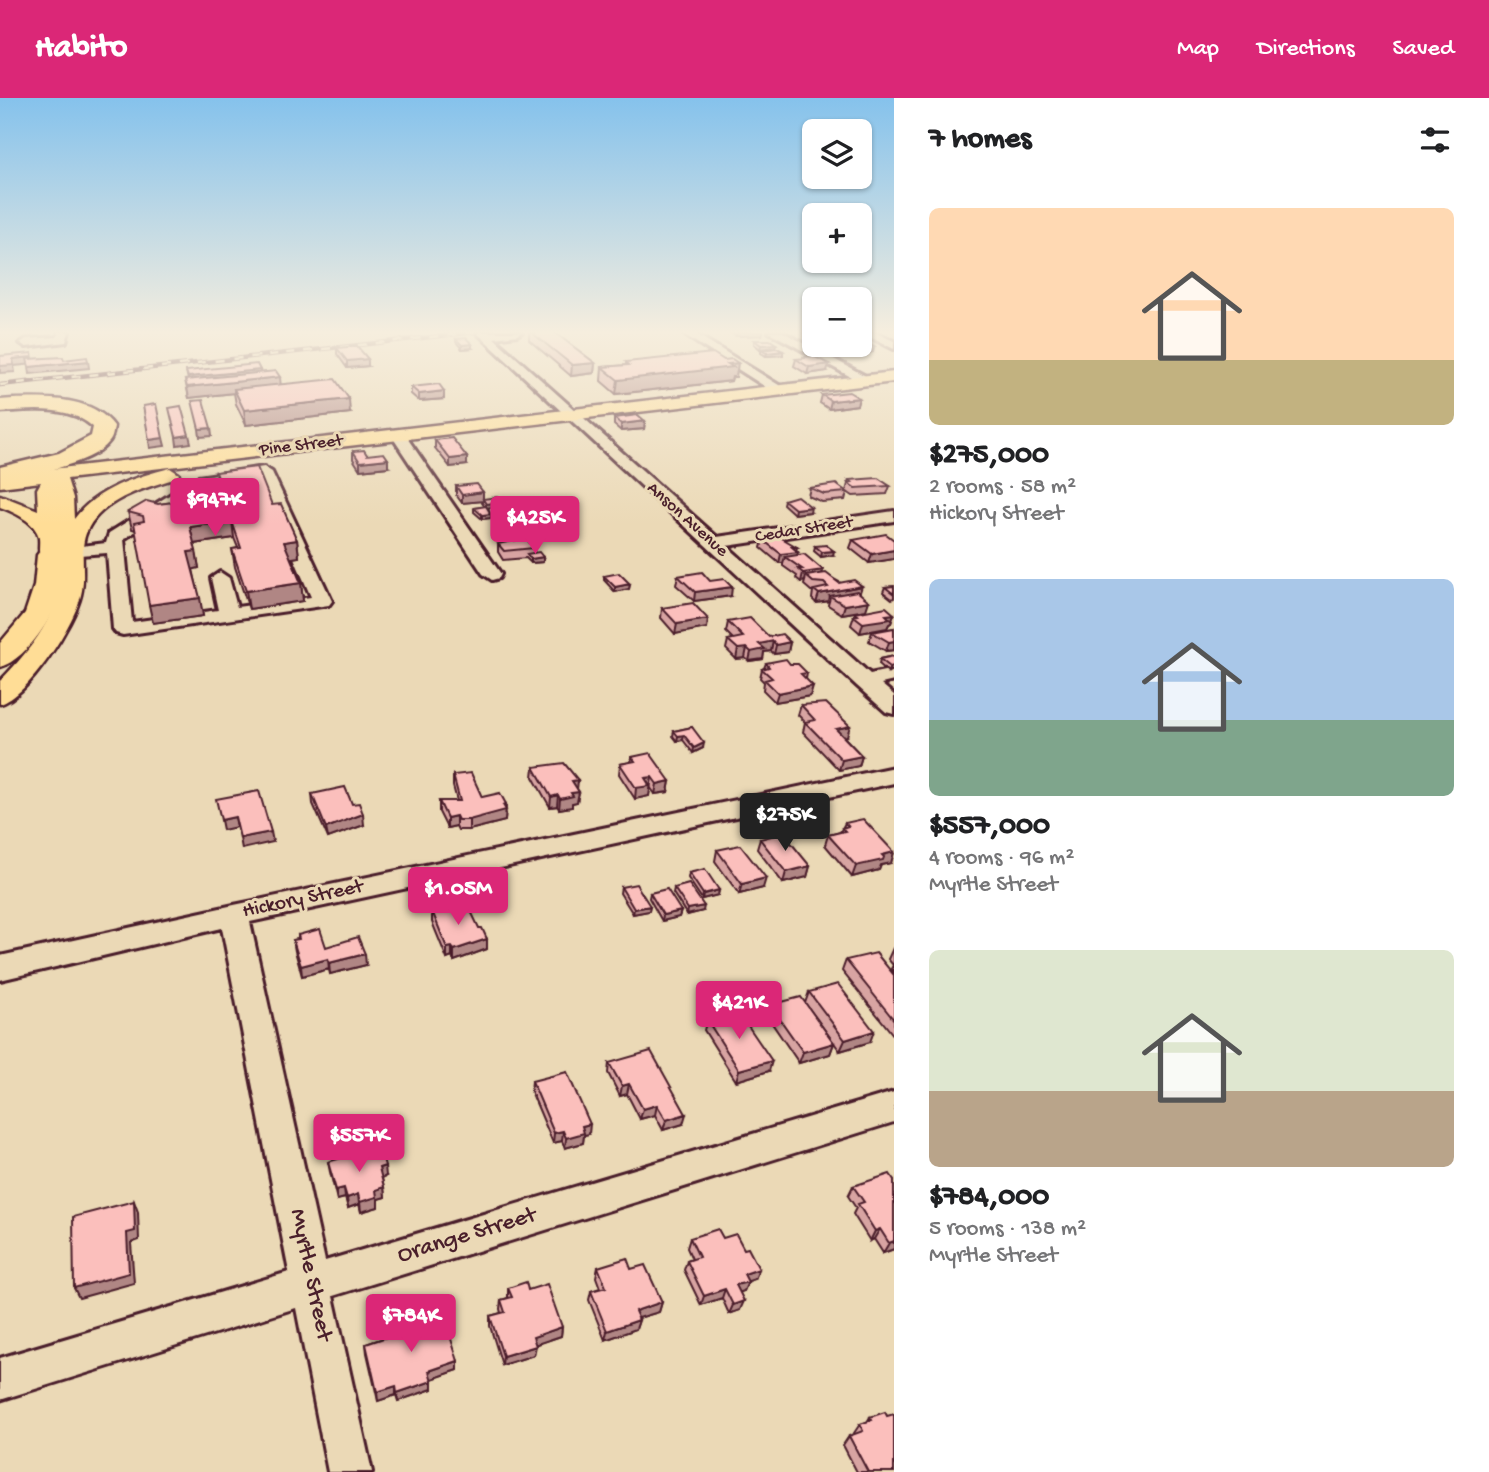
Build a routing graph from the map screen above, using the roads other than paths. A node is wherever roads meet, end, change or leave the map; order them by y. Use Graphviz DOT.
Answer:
graph roads {
  1 [pos="551,396"];
  2 [pos="729,396"];
  3 [pos="0,406"];
  4 [pos="572,415"];
  5 [pos="398,435"];
  6 [pos="290,447"];
  7 [pos="0,474"];
  8 [pos="55,475"];
  9 [pos="0,481"];
  10 [pos="198,484"];
  11 [pos="0,501"];
  12 [pos="894,516"];
  13 [pos="713,543"];
  14 [pos="116,547"];
  15 [pos="57,549"];
  16 [pos="492,574"];
  17 [pos="219,578"];
  18 [pos="229,614"];
  19 [pos="0,658"];
  20 [pos="894,676"];
  21 [pos="865,681"];
  22 [pos="0,696"];
  23 [pos="894,707"];
  24 [pos="894,775"];
  25 [pos="234,915"];
  26 [pos="0,968"];
  27 [pos="894,1107"];
  28 [pos="312,1283"];
  29 [pos="0,1379"];
  30 [pos="350,1472"];
  1 -- 4 [label="street, Anson Avenue"];
  2 -- 4 [label="main road, Pine Street"];
  3 -- 7 [label="highway"];
  4 -- 5 [label="main road, Pine Street"];
  4 -- 13 [label="street, Anson Avenue"];
  5 -- 6 [label="main road, Pine Street"];
  5 -- 16 [label="street"];
  6 -- 8 [label="main road, Pine Street"];
  6 -- 10 [label="main road"];
  8 -- 9 [label="main road, Pine Street"];
  8 -- 15 [label="main road"];
  10 -- 14 [label="street"];
  10 -- 15 [label="main road"];
  10 -- 18 [label="street"];
  11 -- 15 [label="main road"];
  12 -- 13 [label="street, Cedar Street"];
  13 -- 21 [label="street, Anson Avenue"];
  14 -- 15 [label="street"];
  14 -- 18 [label="street"];
  15 -- 19 [label="highway"];
  15 -- 22 [label="main road"];
  17 -- 18 [label="street"];
  20 -- 21 [label="street"];
  21 -- 23 [label="street, Anson Avenue"];
  24 -- 25 [label="street, Hickory Street"];
  25 -- 26 [label="street, Hickory Street"];
  25 -- 28 [label="street, Myrtle Street"];
  27 -- 28 [label="street, Orange Street"];
  28 -- 29 [label="street, Orange Street"];
  28 -- 30 [label="street, Myrtle Street"];
}
